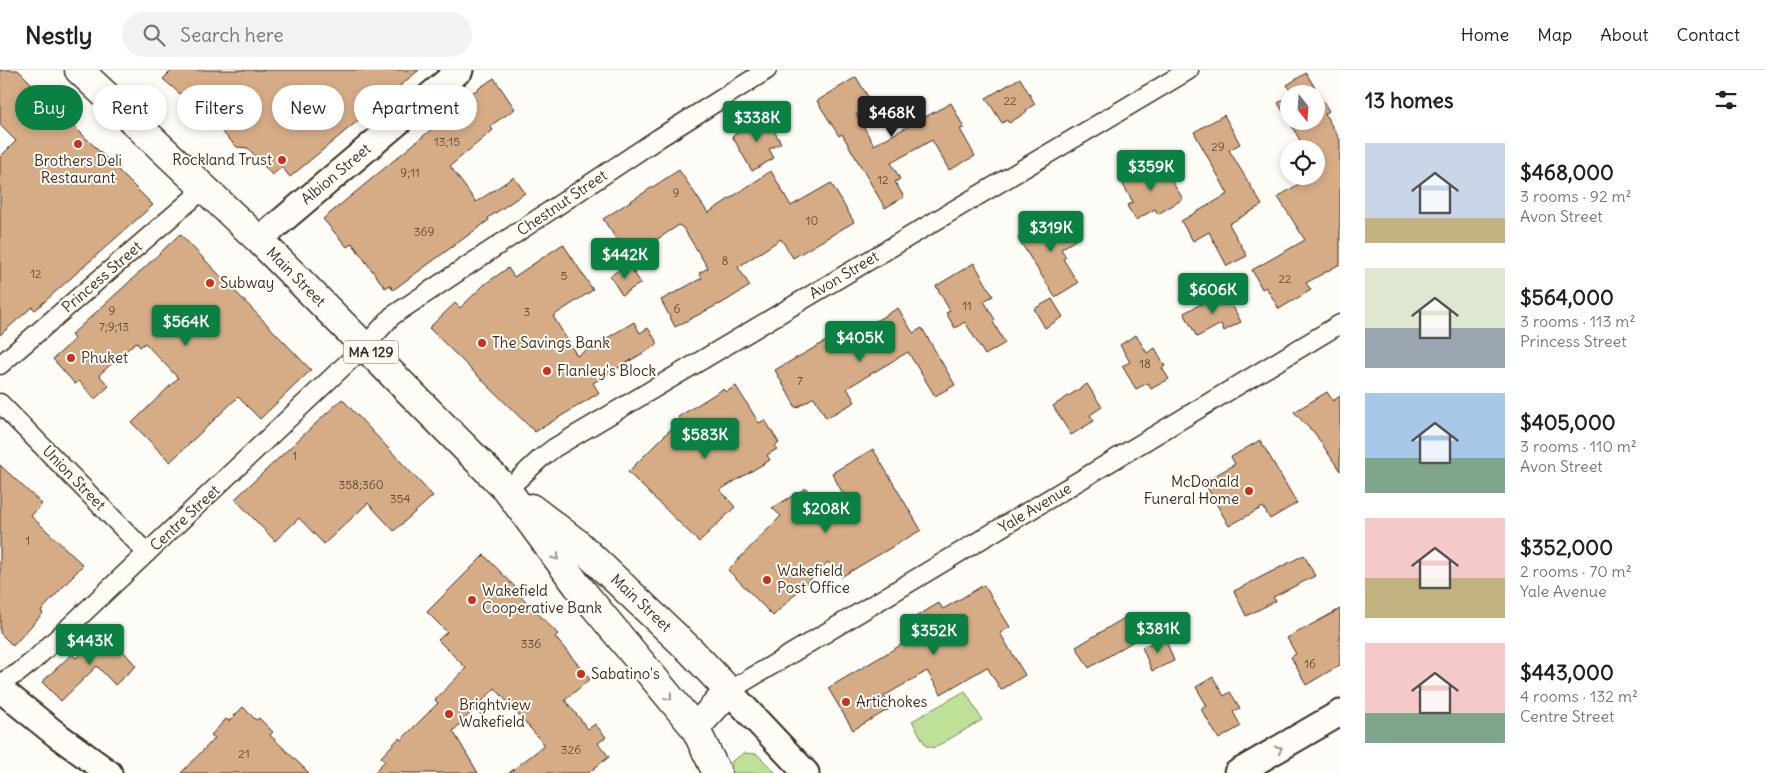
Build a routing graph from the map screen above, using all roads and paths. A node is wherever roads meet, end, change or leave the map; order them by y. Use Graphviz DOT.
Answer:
graph roads {
  1 [pos="79,70"];
  2 [pos="460,70"];
  3 [pos="767,70"];
  4 [pos="1189,70"];
  5 [pos="205,188"];
  6 [pos="259,240"];
  7 [pos="1340,324"];
  8 [pos="365,346"];
  9 [pos="0,365"];
  10 [pos="0,403"];
  11 [pos="507,490"];
  12 [pos="148,553"];
  13 [pos="0,683"];
  14 [pos="0,688"];
  15 [pos="730,691"];
  16 [pos="1340,713"];
  17 [pos="695,728"];
  18 [pos="109,773"];
  19 [pos="717,773"];
  20 [pos="806,773"];
  21 [pos="1237,773"];
  1 -- 5 [label="main road, Main Street / MA 129"];
  2 -- 6 [label="street, Albion Street"];
  3 -- 8 [label="street, Chestnut Street"];
  4 -- 11 [label="street, Avon Street"];
  5 -- 6 [label="main road, Main Street / MA 129"];
  5 -- 9 [label="street, Princess Street"];
  6 -- 8 [label="main road, Main Street / MA 129"];
  7 -- 15 [label="street, Yale Avenue"];
  8 -- 11 [label="main road, Main Street / MA 129"];
  8 -- 12 [label="street, Centre Street"];
  10 -- 12 [label="street, Union Street"];
  11 -- 15 [label="main road, Main Street / MA 129"];
  11 -- 17 [label="main road, Main Street / MA 129, one-way"];
  12 -- 13 [label="street, Centre Street"];
  14 -- 18 [label="street"];
  15 -- 17 [label="main road"];
  15 -- 20 [label="street"];
  21 -- 16 [label="street, one-way"];
  17 -- 19 [label="main road, Main Street / MA 129"];
}
